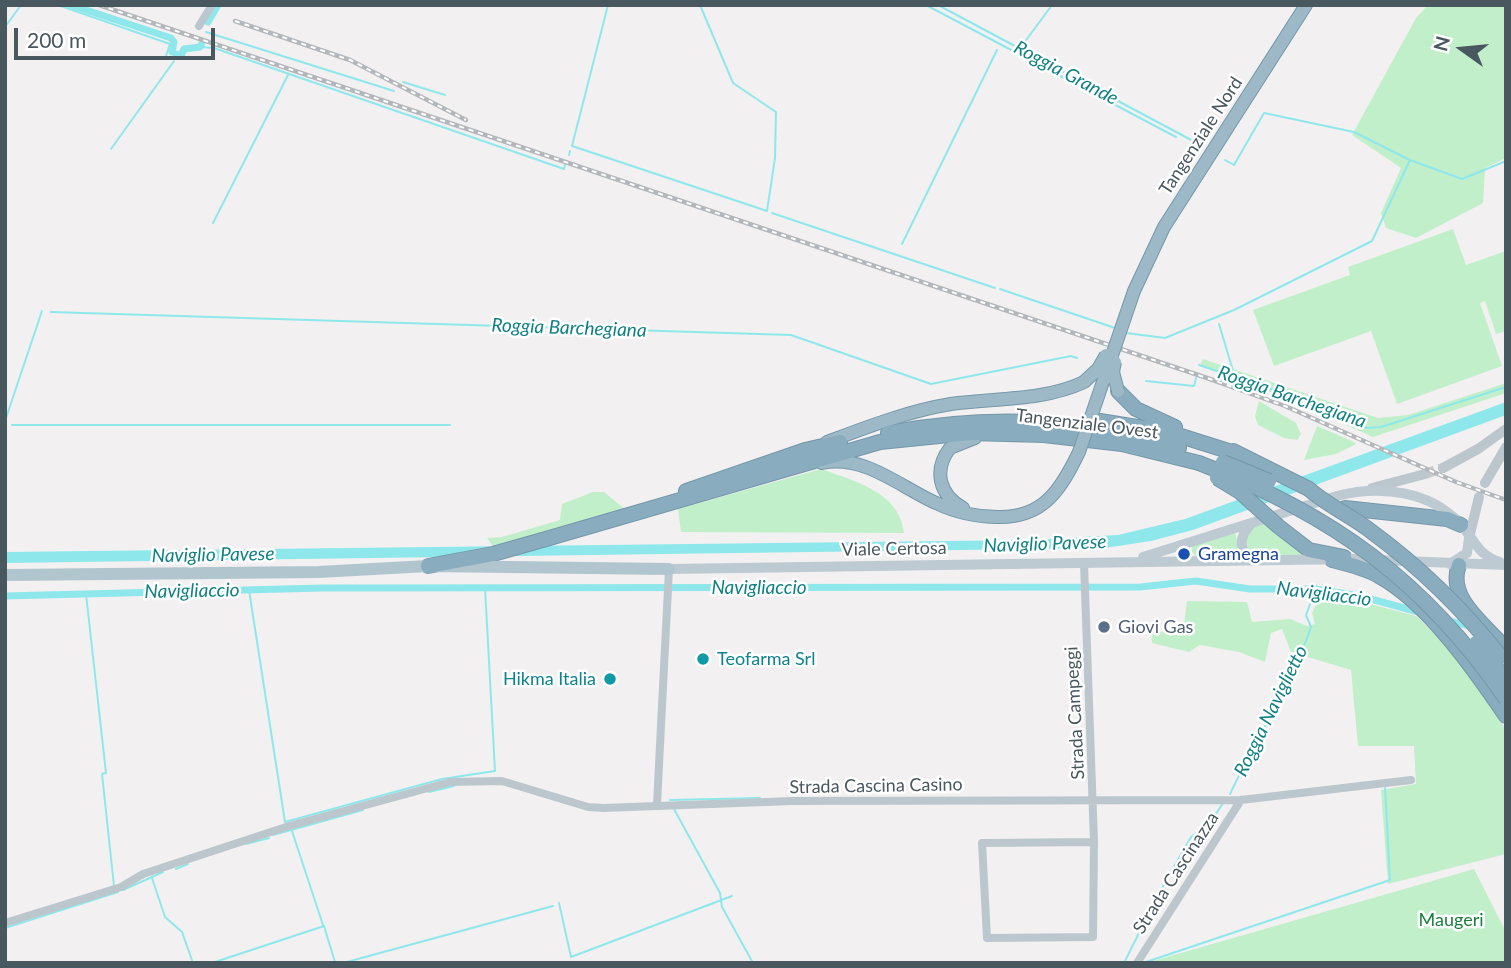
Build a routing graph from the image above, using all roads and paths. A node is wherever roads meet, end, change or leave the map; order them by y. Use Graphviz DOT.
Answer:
graph roads {
  1 [pos="212,5"];
  2 [pos="1306,5"];
  3 [pos="200,24"];
  4 [pos="1136,286"];
  5 [pos="1118,391"];
  6 [pos="1022,421"];
  7 [pos="1506,429"];
  8 [pos="1044,435"];
  9 [pos="1506,447"];
  10 [pos="805,450"];
  11 [pos="1147,450"];
  12 [pos="1241,456"];
  13 [pos="1201,459"];
  14 [pos="1443,468"];
  15 [pos="789,470"];
  16 [pos="1425,474"];
  17 [pos="1485,483"];
  18 [pos="1309,489"];
  19 [pos="1358,491"];
  20 [pos="1479,497"];
  21 [pos="983,516"];
  22 [pos="1250,525"];
  23 [pos="1465,531"];
  24 [pos="546,540"];
  25 [pos="1352,559"];
  26 [pos="1332,560"];
  27 [pos="1121,561"];
  28 [pos="1259,561"];
  29 [pos="1084,563"];
  30 [pos="1456,563"];
  31 [pos="1506,565"];
  32 [pos="428,566"];
  33 [pos="668,573"];
  34 [pos="5,575"];
  35 [pos="1506,649"];
  36 [pos="1506,664"];
  37 [pos="1506,680"];
  38 [pos="1506,699"];
  39 [pos="1506,716"];
  40 [pos="1411,780"];
  41 [pos="1241,800"];
  42 [pos="1095,801"];
  43 [pos="657,804"];
  44 [pos="1094,842"];
  45 [pos="5,923"];
  46 [pos="1137,963"];
  1 -- 3 [label="street"];
  2 -- 4 [label="highway, Tangenziale Nord"];
  4 -- 5 [label="highway, bridge"];
  4 -- 10 [label="highway, bridge"];
  4 -- 21 [label="highway, bridge"];
  5 -- 12 [label="highway"];
  6 -- 10 [label="highway, Tangenziale Ovest"];
  6 -- 12 [label="highway"];
  6 -- 13 [label="highway, Tangenziale Ovest"];
  7 -- 14 [label="street"];
  8 -- 11 [label="highway, Tangenziale Ovest"];
  8 -- 15 [label="highway, Tangenziale Ovest"];
  8 -- 21 [label="highway"];
  9 -- 17 [label="street"];
  10 -- 24 [label="highway, Tangenziale Ovest"];
  11 -- 13 [label="highway, Tangenziale Ovest"];
  11 -- 25 [label="highway, bridge"];
  12 -- 18 [label="highway"];
  13 -- 37 [label="highway, Tangenziale Ovest, bridge"];
  13 -- 38 [label="highway, Tangenziale Ovest, bridge"];
  15 -- 21 [label="highway"];
  15 -- 24 [label="highway, Tangenziale Ovest"];
  16 -- 19 [label="street"];
  18 -- 23 [label="highway, bridge"];
  18 -- 36 [label="highway, bridge"];
  19 -- 22 [label="main road"];
  19 -- 23 [label="main road"];
  20 -- 23 [label="street"];
  22 -- 27 [label="main road"];
  22 -- 28 [label="main road"];
  23 -- 30 [label="main road"];
  23 -- 31 [label="main road"];
  24 -- 32 [label="highway, Tangenziale Ovest"];
  25 -- 26 [label="main road"];
  25 -- 30 [label="main road"];
  26 -- 28 [label="main road"];
  26 -- 39 [label="highway"];
  27 -- 28 [label="main road"];
  27 -- 29 [label="main road, Viale Certosa"];
  29 -- 33 [label="main road, Viale Certosa"];
  29 -- 42 [label="street, Strada Campeggi"];
  30 -- 31 [label="main road"];
  30 -- 35 [label="highway"];
  32 -- 33 [label="main road"];
  32 -- 34 [label="main road"];
  33 -- 43 [label="street"];
  40 -- 41 [label="street, Strada Campeggi"];
  41 -- 42 [label="street, Strada Campeggi"];
  41 -- 46 [label="street, Strada Cascinazza"];
  42 -- 43 [label="street, Strada Cascina Casino"];
  42 -- 44 [label="street"];
  43 -- 45 [label="street, Strada Cascina Casino"];
  44 -- 44 [label="street"];
}
